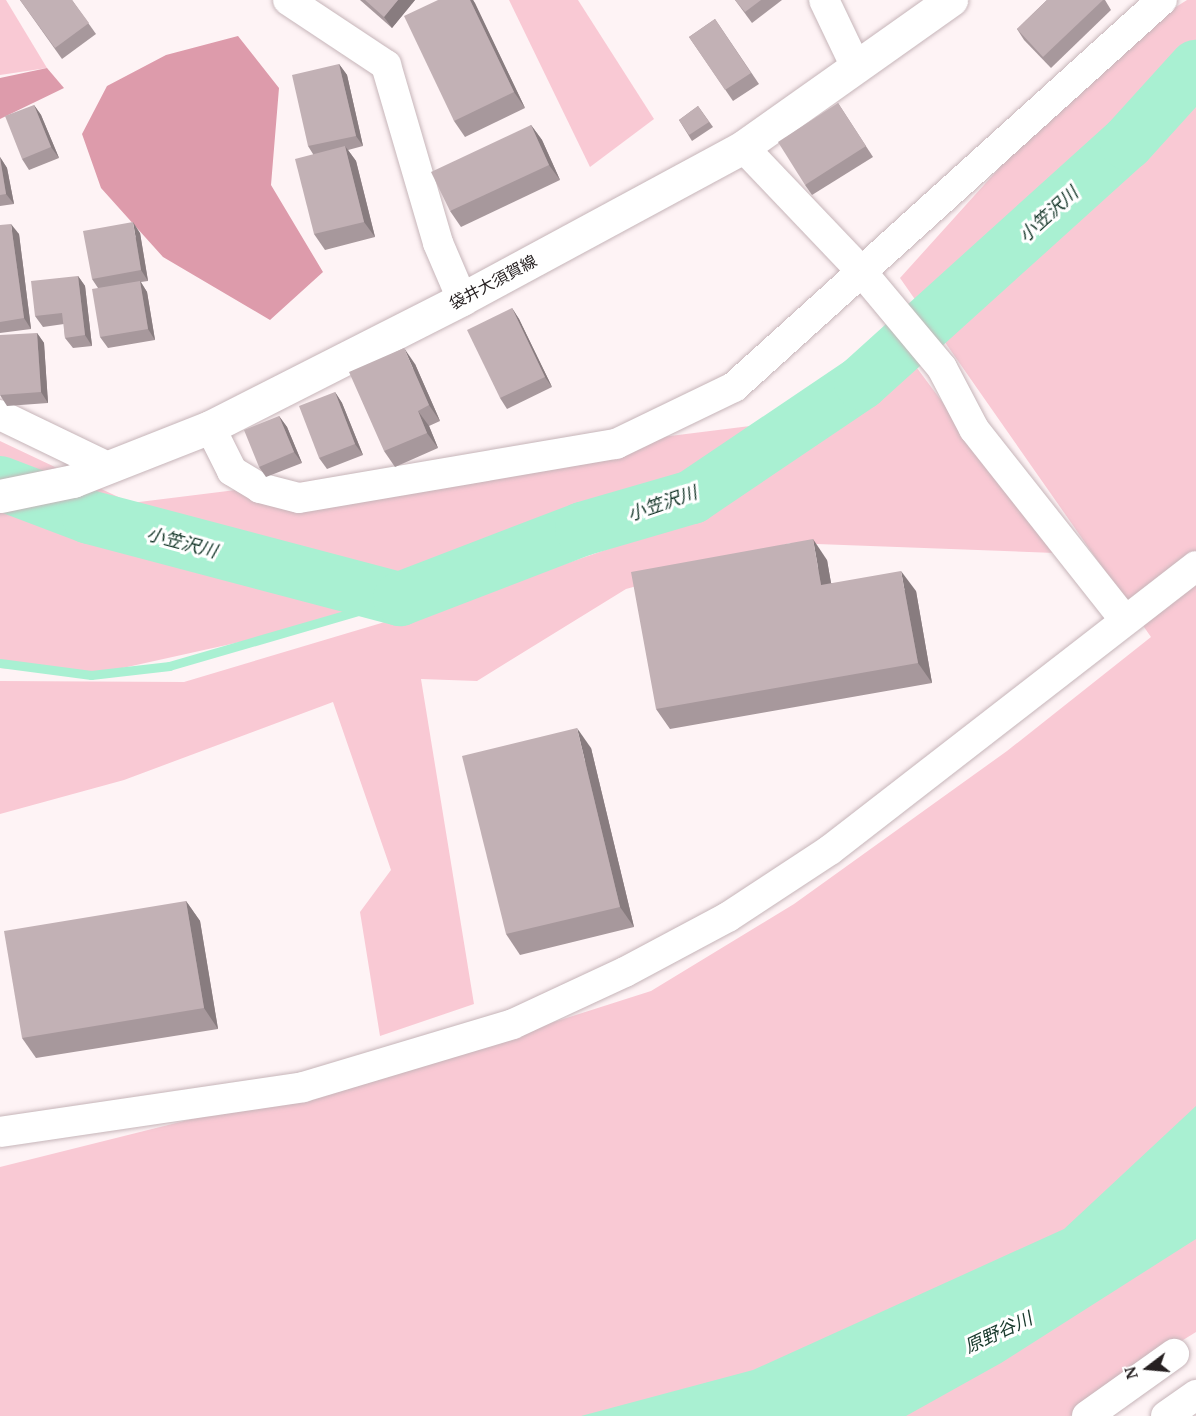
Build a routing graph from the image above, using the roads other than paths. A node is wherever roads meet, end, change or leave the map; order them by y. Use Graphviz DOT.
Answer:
graph roads {
  1 [pos="288,0"];
  2 [pos="824,0"];
  3 [pos="951,0"];
  4 [pos="1162,0"];
  5 [pos="856,67"];
  6 [pos="743,147"];
  7 [pos="861,271"];
  8 [pos="462,299"];
  9 [pos="0,415"];
  10 [pos="210,427"];
  11 [pos="110,468"];
  12 [pos="0,496"];
  13 [pos="1196,566"];
  14 [pos="1124,619"];
  15 [pos="0,1132"];
  16 [pos="1174,1354"];
  17 [pos="1196,1395"];
  18 [pos="1087,1416"];
  19 [pos="1166,1416"];
  1 -- 8 [label="street"];
  2 -- 5 [label="street"];
  3 -- 5 [label="main road, 袋井大須賀線"];
  4 -- 7 [label="street"];
  5 -- 6 [label="main road, 袋井大須賀線"];
  6 -- 7 [label="street"];
  6 -- 8 [label="main road, 袋井大須賀線"];
  7 -- 10 [label="street"];
  7 -- 14 [label="street"];
  8 -- 10 [label="main road, 袋井大須賀線"];
  9 -- 11 [label="street"];
  10 -- 11 [label="main road, 袋井大須賀線"];
  11 -- 12 [label="main road, 袋井大須賀線"];
  13 -- 14 [label="street"];
  14 -- 15 [label="street"];
  16 -- 18 [label="street"];
  17 -- 19 [label="street"];
}
